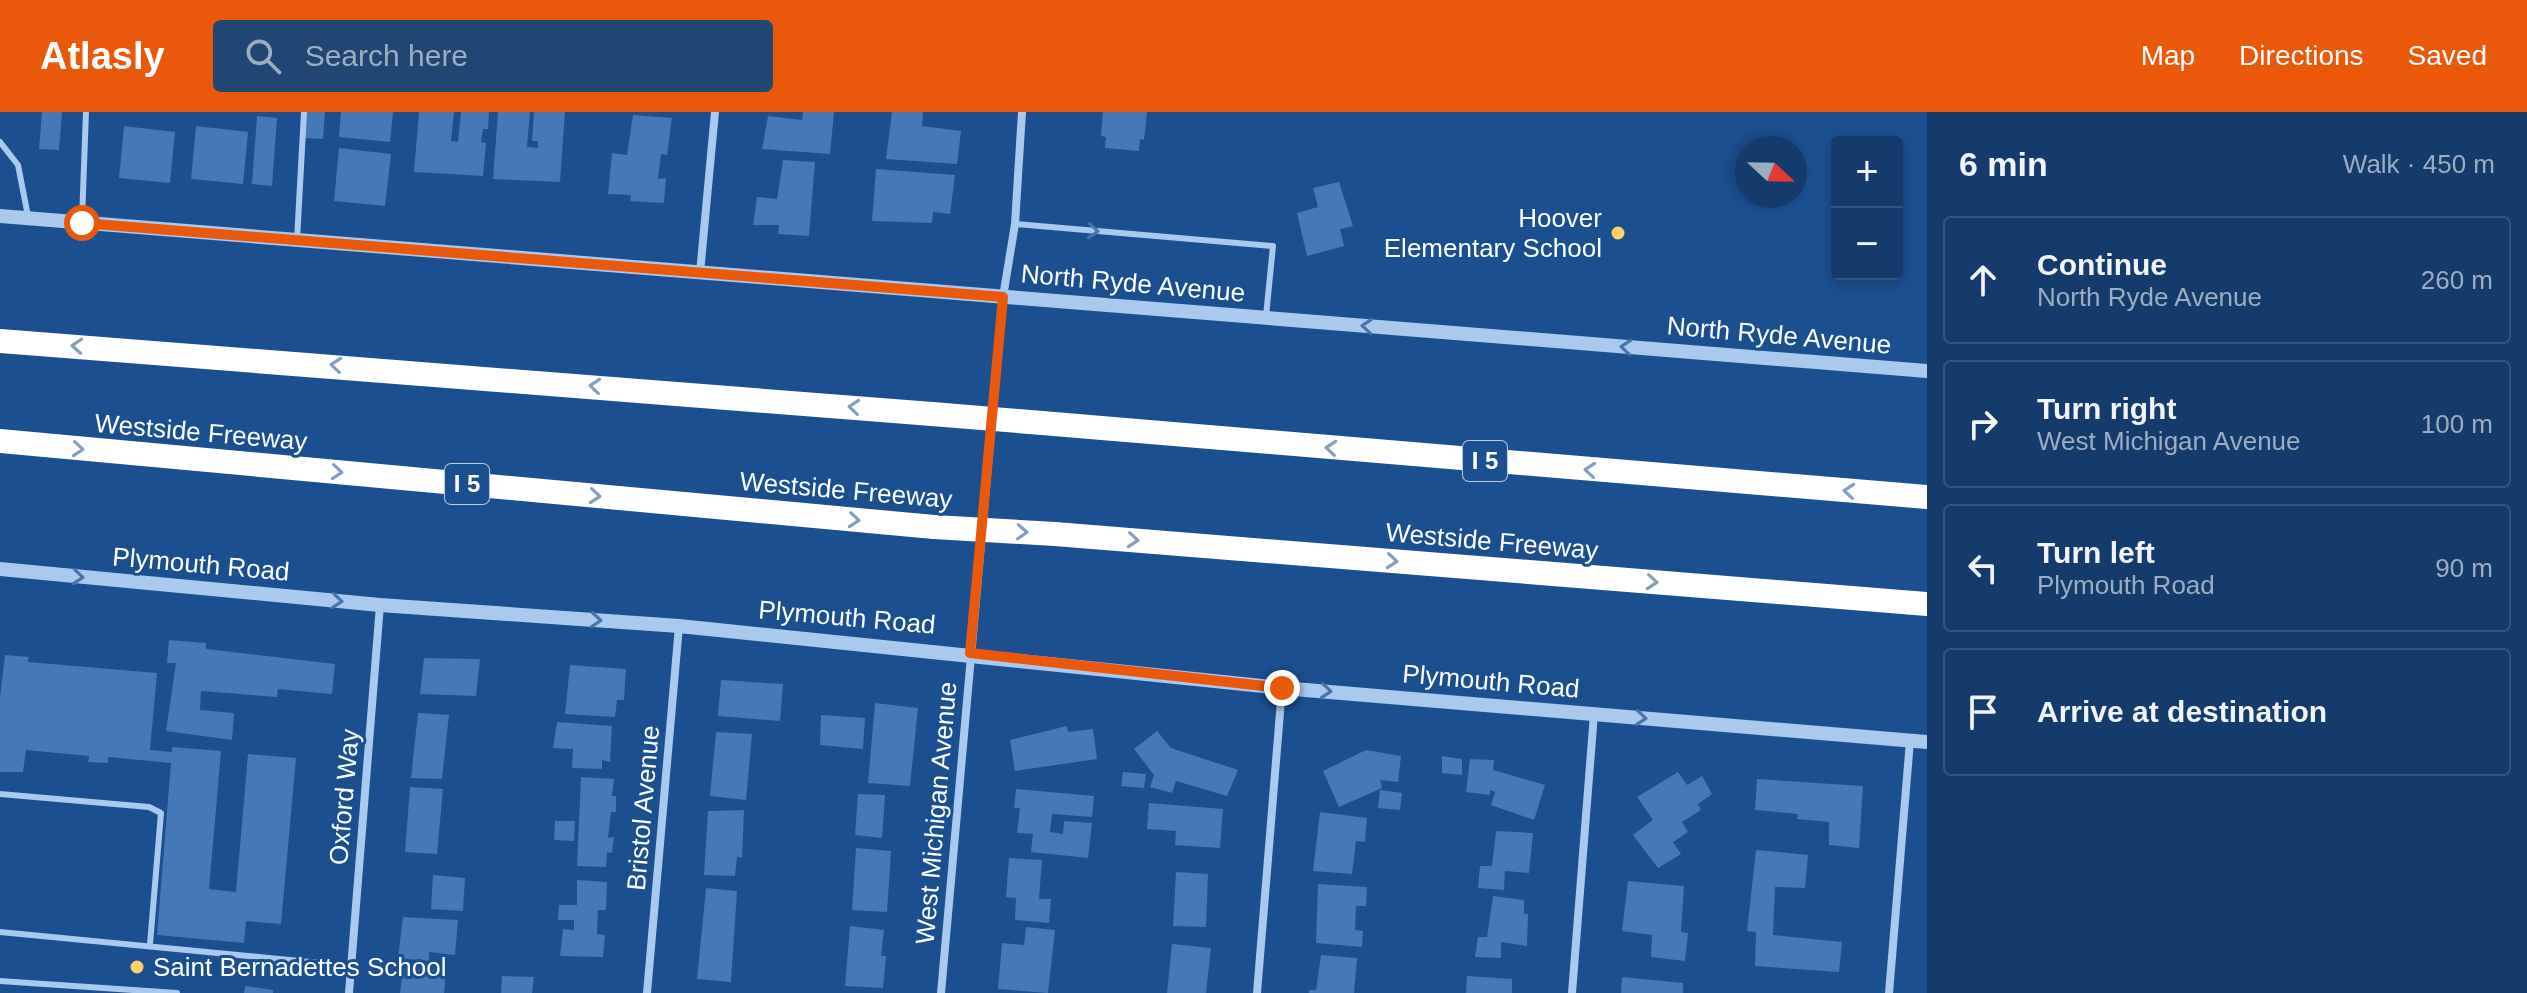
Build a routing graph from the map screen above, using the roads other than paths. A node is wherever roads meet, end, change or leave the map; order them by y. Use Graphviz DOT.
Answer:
graph roads {
  1 [pos="86,112"];
  2 [pos="304,112"];
  3 [pos="715,112"];
  4 [pos="1022,112"];
  5 [pos="0,142"];
  6 [pos="0,216"];
  7 [pos="28,218"];
  8 [pos="82,223"];
  9 [pos="1015,224"];
  10 [pos="297,240"];
  11 [pos="700,273"];
  12 [pos="1003,297"];
  13 [pos="1265,318"];
  14 [pos="0,341"];
  15 [pos="1927,371"];
  16 [pos="0,441"];
  17 [pos="1927,497"];
  18 [pos="0,569"];
  19 [pos="1927,604"];
  20 [pos="380,605"];
  21 [pos="679,626"];
  22 [pos="970,653"];
  23 [pos="1282,688"];
  24 [pos="1594,714"];
  25 [pos="1910,741"];
  26 [pos="1927,742"];
  27 [pos="0,794"];
  28 [pos="0,932"];
  29 [pos="150,944"];
  30 [pos="351,966"];
  31 [pos="0,981"];
  32 [pos="177,993"];
  33 [pos="349,993"];
  34 [pos="647,993"];
  35 [pos="941,993"];
  36 [pos="1257,993"];
  37 [pos="1572,993"];
  38 [pos="1889,993"];
  1 -- 8 [label="lane"];
  2 -- 10 [label="lane"];
  3 -- 11 [label="street"];
  4 -- 9 [label="street, West Michigan Avenue"];
  5 -- 7 [label="lane"];
  6 -- 7 [label="street, North Ryde Avenue"];
  7 -- 8 [label="street, North Ryde Avenue"];
  8 -- 10 [label="street, North Ryde Avenue"];
  9 -- 12 [label="street, West Michigan Avenue"];
  9 -- 13 [label="lane, one-way"];
  10 -- 11 [label="street, North Ryde Avenue"];
  11 -- 12 [label="street, North Ryde Avenue"];
  12 -- 13 [label="street, North Ryde Avenue"];
  12 -- 22 [label="street, West Michigan Avenue"];
  15 -- 13 [label="street, North Ryde Avenue, one-way"];
  17 -- 14 [label="highway, I 5, one-way, bridge"];
  16 -- 19 [label="highway, Westside Freeway / I 5, one-way, bridge"];
  18 -- 20 [label="street, Plymouth Road, one-way"];
  20 -- 21 [label="street, Plymouth Road, one-way"];
  20 -- 30 [label="street, Oxford Way"];
  21 -- 22 [label="street, Plymouth Road"];
  21 -- 34 [label="street, Bristol Avenue"];
  22 -- 23 [label="street, Plymouth Road"];
  22 -- 35 [label="street, West Michigan Avenue"];
  23 -- 24 [label="street, Plymouth Road, one-way"];
  23 -- 36 [label="street"];
  24 -- 25 [label="street, Plymouth Road, one-way"];
  24 -- 37 [label="street"];
  25 -- 26 [label="street, Plymouth Road"];
  25 -- 38 [label="street"];
  27 -- 29 [label="lane"];
  28 -- 29 [label="lane"];
  29 -- 30 [label="lane"];
  30 -- 33 [label="street, Oxford Way"];
  31 -- 32 [label="lane"];
}
